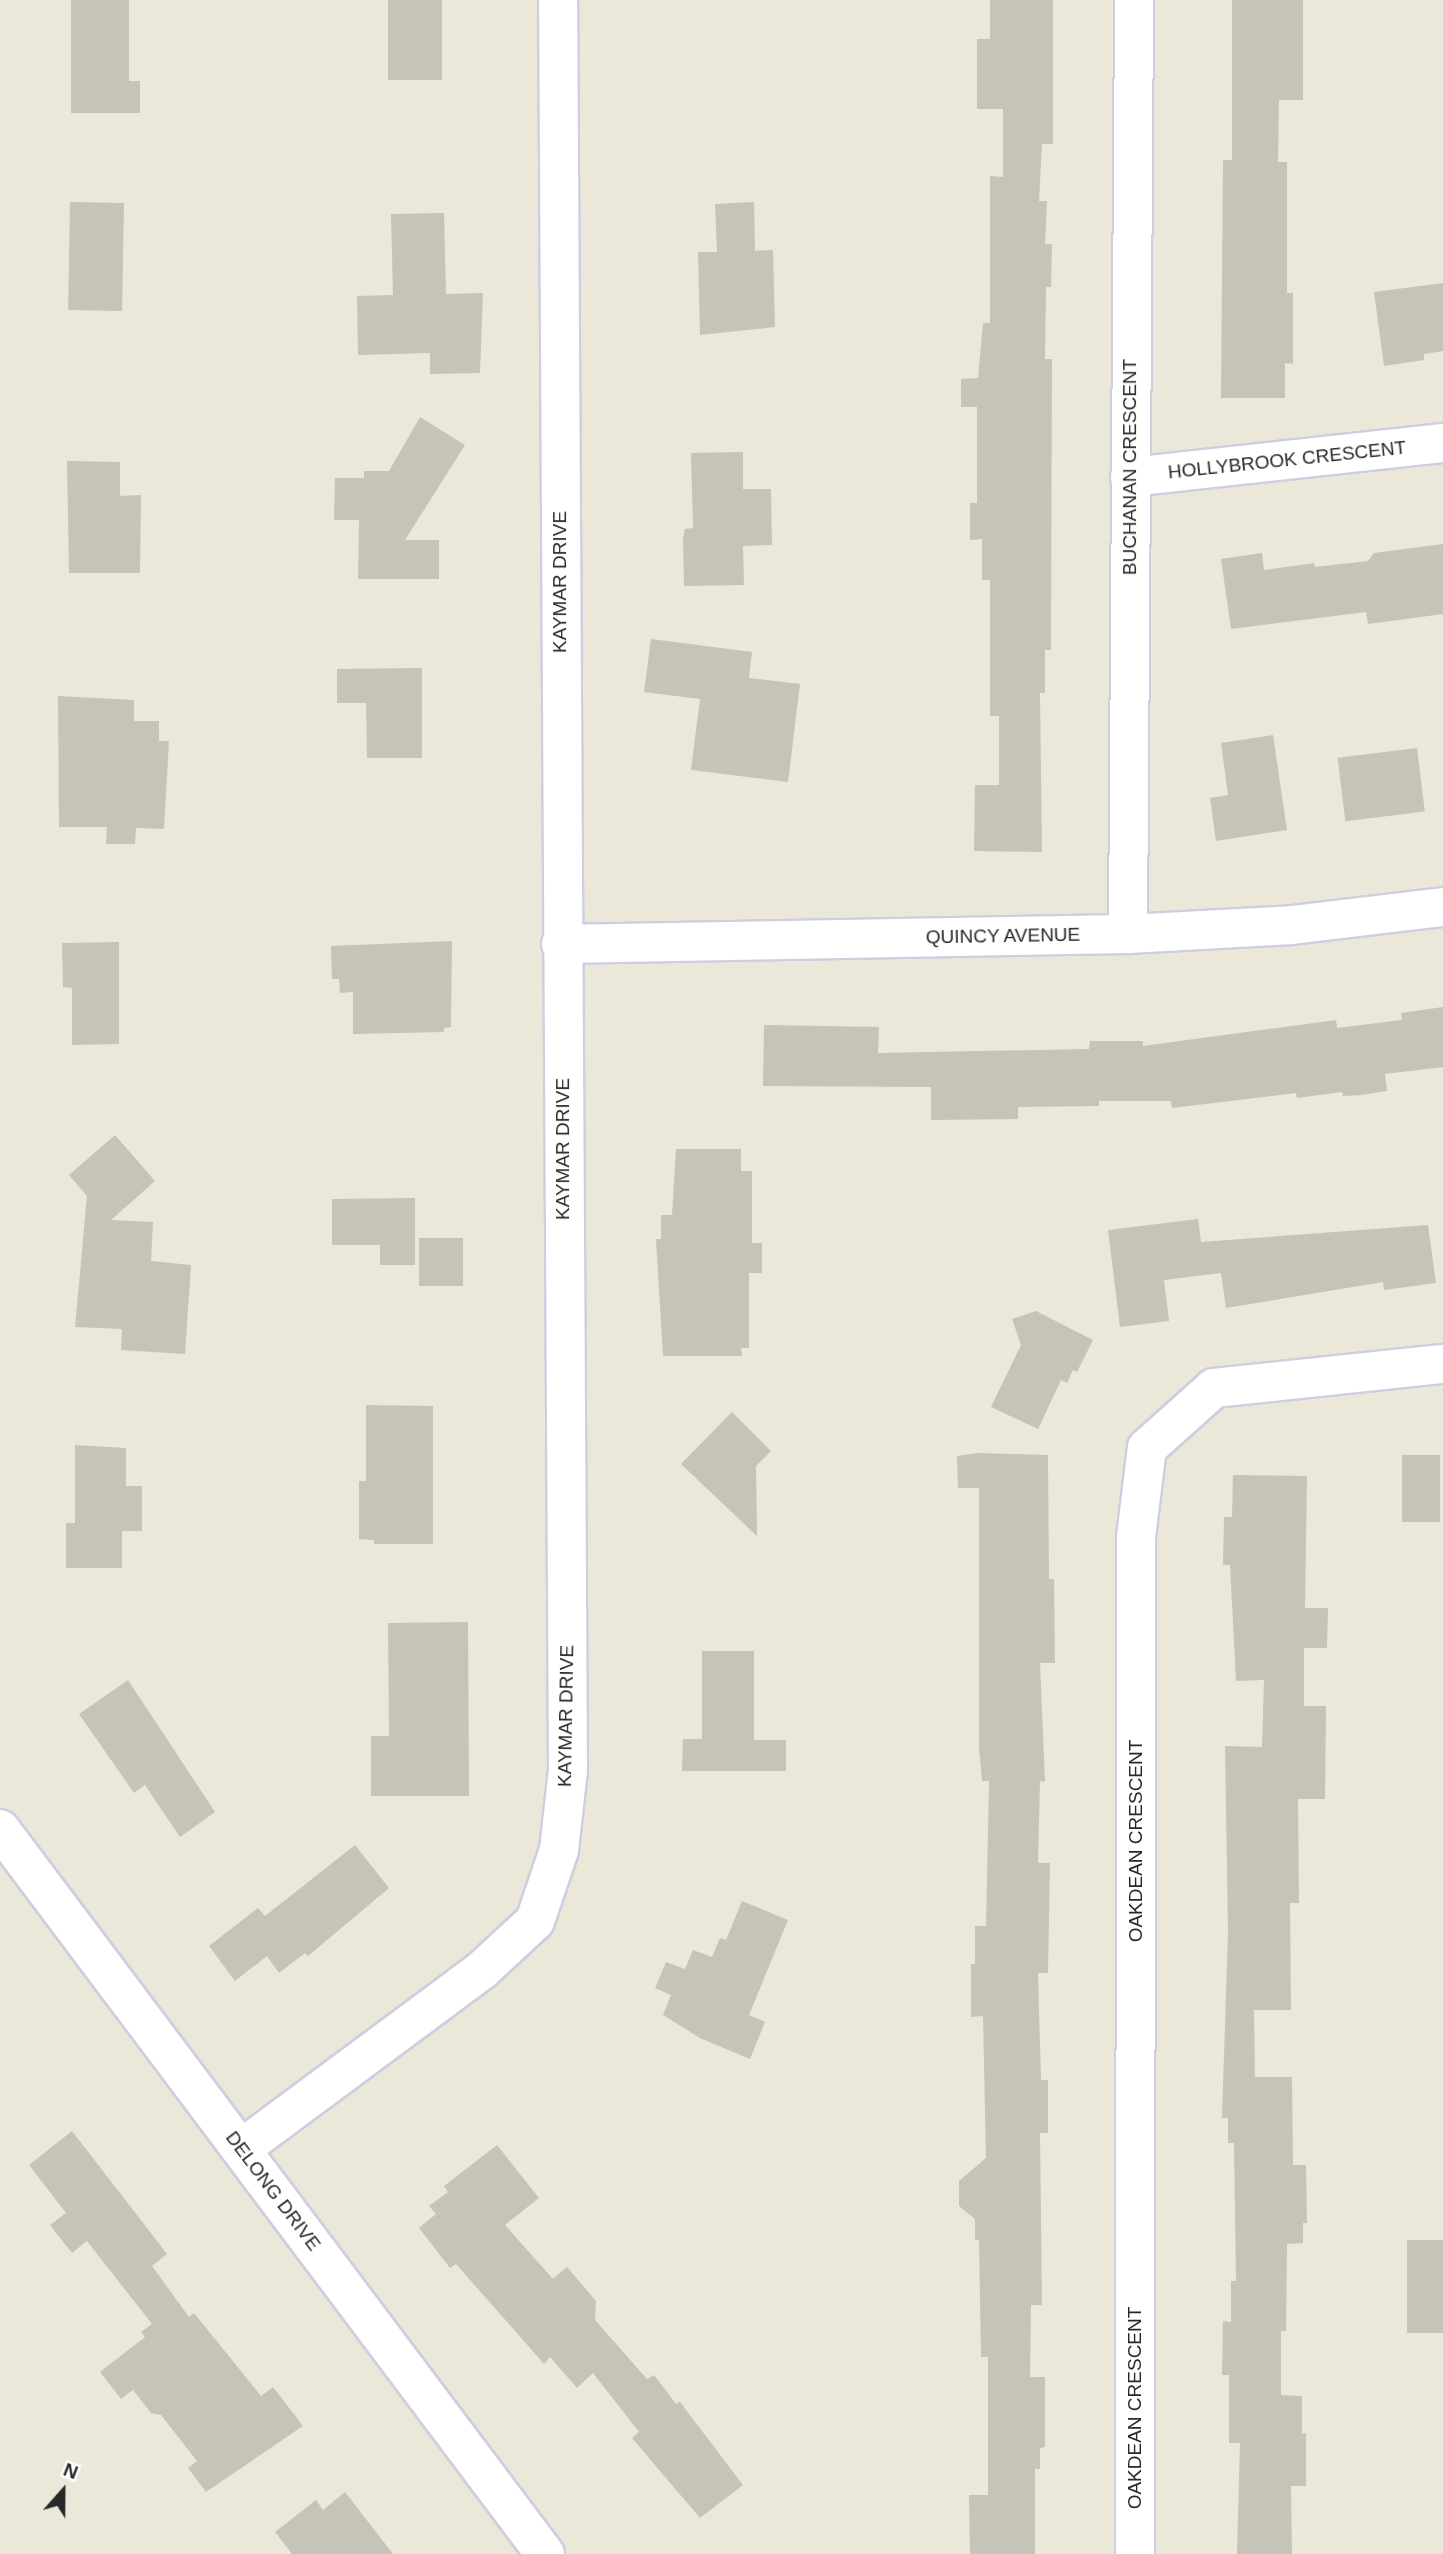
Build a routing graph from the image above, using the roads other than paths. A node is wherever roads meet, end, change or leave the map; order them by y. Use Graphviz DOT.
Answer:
graph roads {
  1 [pos="558,0"];
  2 [pos="1134,0"];
  3 [pos="1443,443"];
  4 [pos="1130,477"];
  5 [pos="1443,907"];
  6 [pos="1128,934"];
  7 [pos="562,944"];
  8 [pos="1443,1364"];
  9 [pos="0,1829"];
  10 [pos="241,2149"];
  11 [pos="545,2554"];
  12 [pos="1135,2554"];
  1 -- 7 [label="street, KAYMAR DRIVE"];
  2 -- 4 [label="street, BUCHANAN CRESCENT"];
  3 -- 4 [label="street, HOLLYBROOK CRESCENT"];
  4 -- 6 [label="street, BUCHANAN CRESCENT"];
  5 -- 6 [label="street, QUINCY AVENUE"];
  6 -- 7 [label="street, QUINCY AVENUE"];
  7 -- 10 [label="street, KAYMAR DRIVE"];
  8 -- 12 [label="street, OAKDEAN CRESCENT"];
  9 -- 10 [label="street, DELONG DRIVE"];
  10 -- 11 [label="street, DELONG DRIVE"];
}
